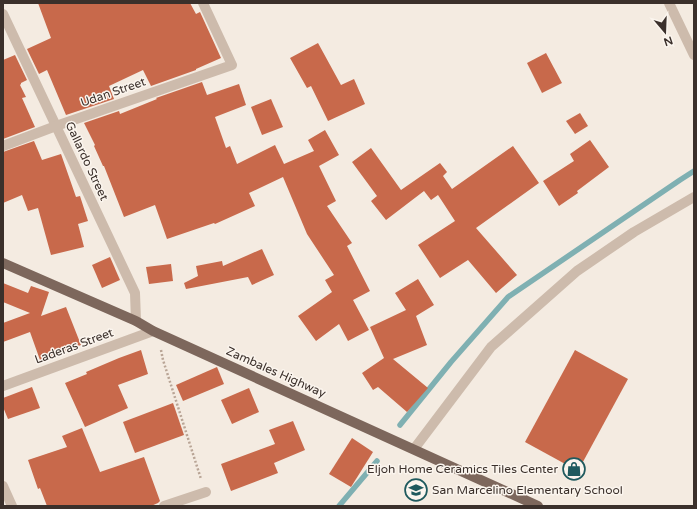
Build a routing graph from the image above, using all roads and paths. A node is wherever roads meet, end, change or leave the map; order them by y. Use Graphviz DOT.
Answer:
graph roads {
  1 [pos="203,3"];
  2 [pos="669,3"];
  3 [pos="3,14"];
  4 [pos="694,54"];
  5 [pos="56,126"];
  6 [pos="3,146"];
  7 [pos="694,197"];
  8 [pos="3,264"];
  9 [pos="136,321"];
  10 [pos="155,332"];
  11 [pos="3,386"];
  12 [pos="414,449"];
  13 [pos="3,486"];
  14 [pos="206,492"];
  15 [pos="12,506"];
  16 [pos="164,506"];
  17 [pos="538,506"];
  1 -- 5 [label="street, Udan Street"];
  2 -- 4 [label="street"];
  3 -- 5 [label="street, Gallardo Street"];
  5 -- 6 [label="street, Udan Street"];
  5 -- 9 [label="street, Gallardo Street"];
  7 -- 12 [label="street"];
  8 -- 9 [label="main road, Zambales Highway"];
  9 -- 10 [label="main road, Zambales Highway"];
  10 -- 11 [label="street, Laderas Street"];
  10 -- 12 [label="main road, Zambales Highway"];
  10 -- 14 [label="path"];
  12 -- 17 [label="main road, Zambales Highway"];
  13 -- 15 [label="street"];
  14 -- 16 [label="street"];
}
